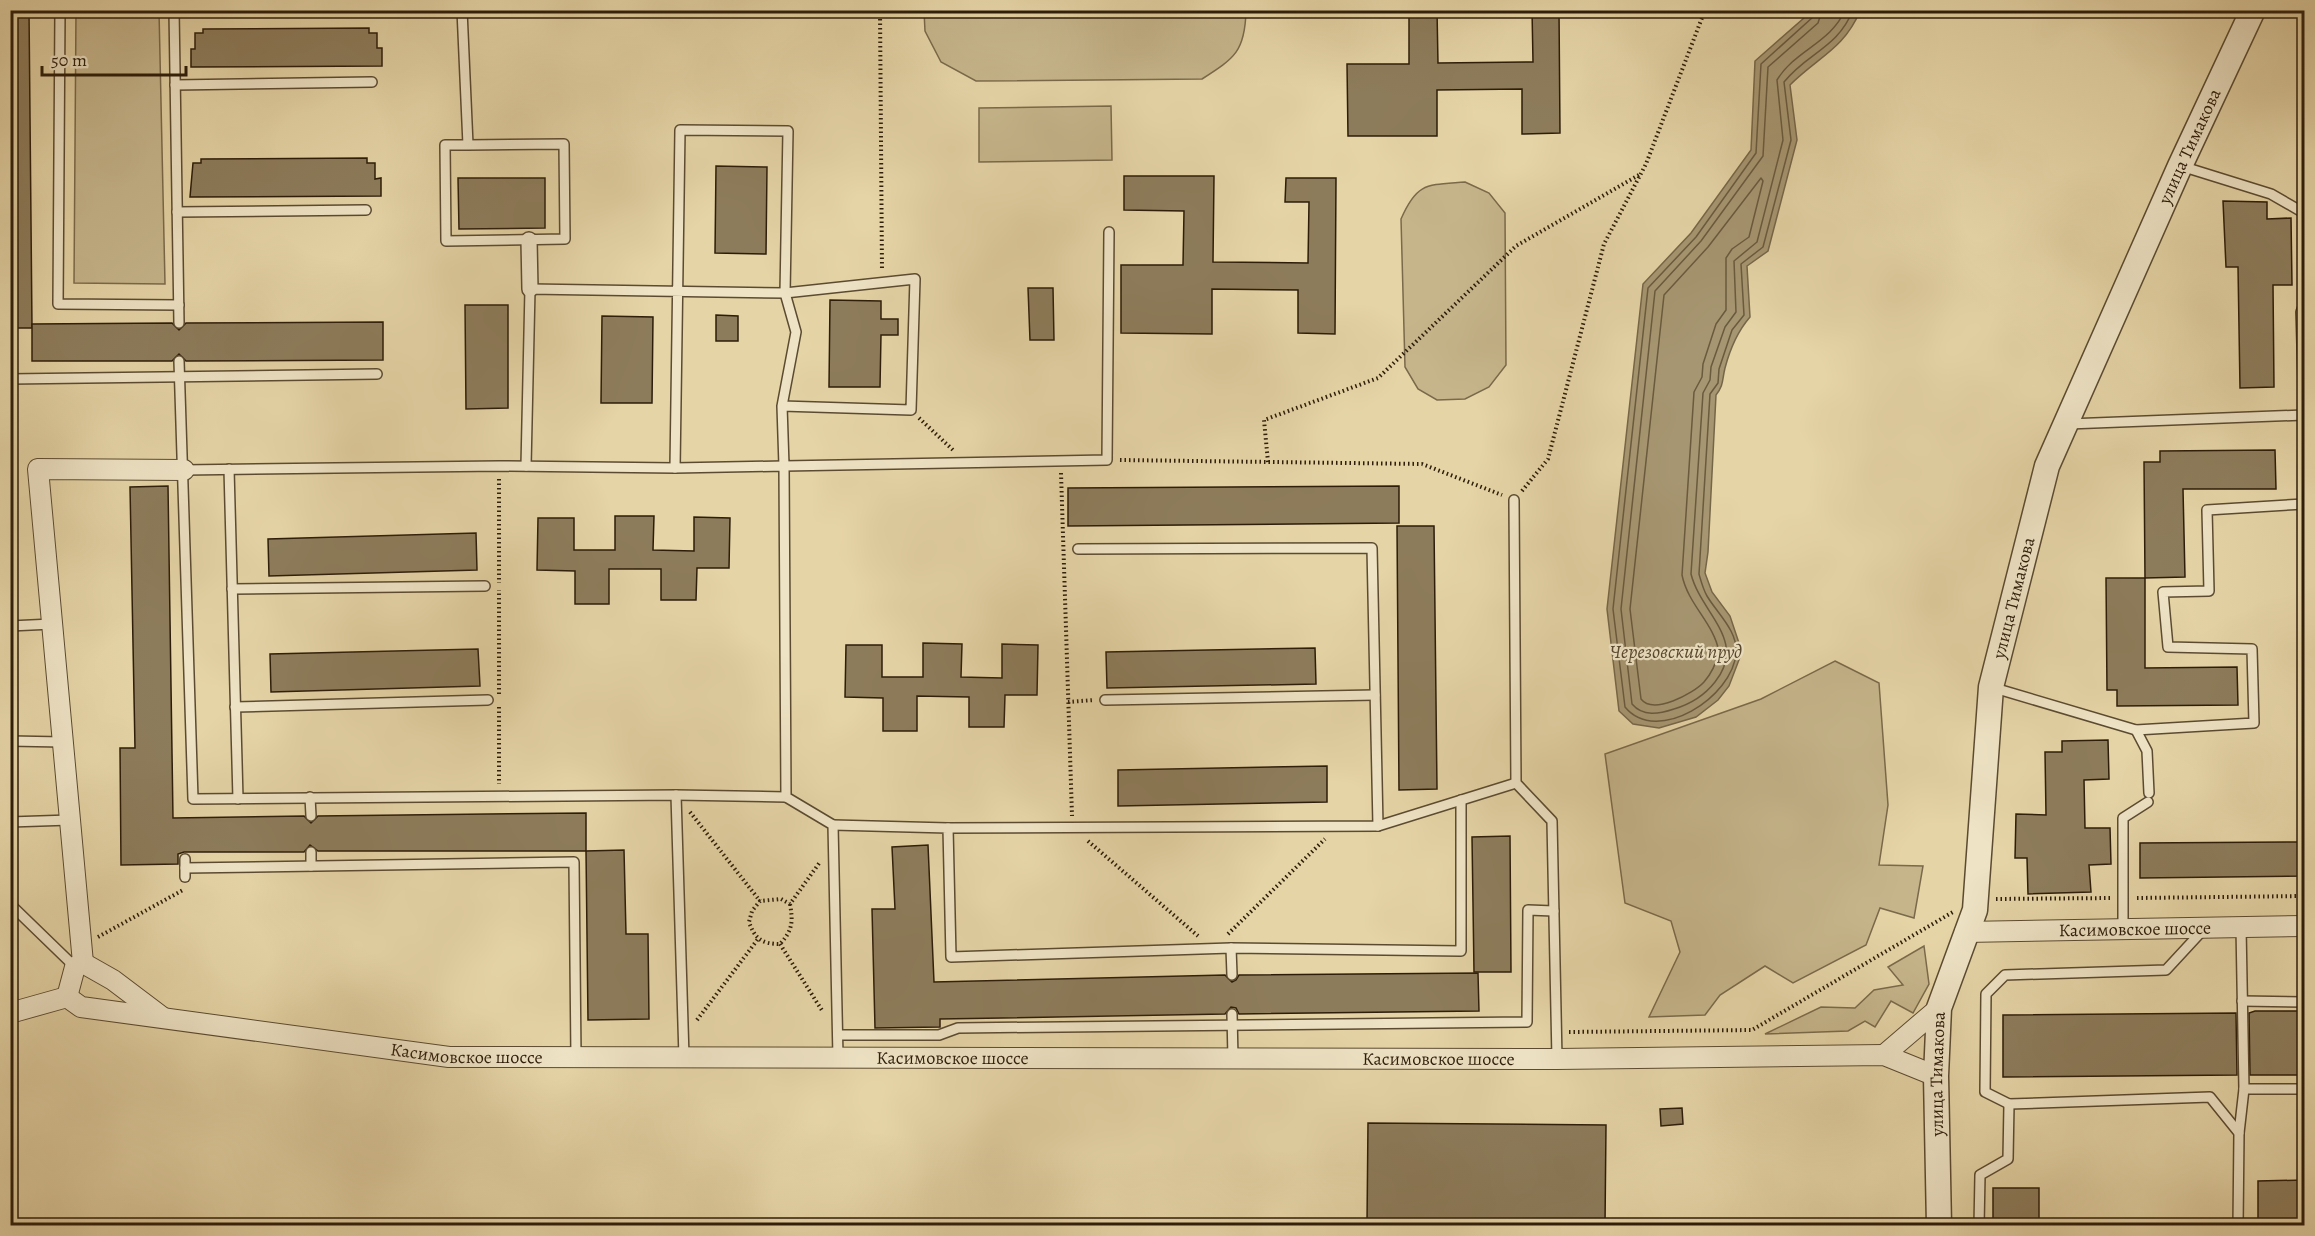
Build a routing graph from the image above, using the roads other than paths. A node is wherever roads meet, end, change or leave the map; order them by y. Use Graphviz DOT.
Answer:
graph roads {
  1 [pos="60,10"];
  2 [pos="174,10"];
  3 [pos="462,10"];
  4 [pos="2253,10"];
  5 [pos="372,82"];
  6 [pos="175,85"];
  7 [pos="468,145"];
  8 [pos="2180,166"];
  9 [pos="366,210"];
  10 [pos="177,212"];
  11 [pos="2304,213"];
  12 [pos="1109,232"];
  13 [pos="529,240"];
  14 [pos="530,290"];
  15 [pos="676,291"];
  16 [pos="785,293"];
  17 [pos="2304,304"];
  18 [pos="178,305"];
  19 [pos="179,323"];
  20 [pos="179,361"];
  21 [pos="2304,362"];
  22 [pos="377,374"];
  23 [pos="180,375"];
  24 [pos="10,379"];
  25 [pos="782,406"];
  26 [pos="2304,409"];
  27 [pos="2304,415"];
  28 [pos="2066,424"];
  29 [pos="526,466"];
  30 [pos="784,466"];
  31 [pos="675,468"];
  32 [pos="229,469"];
  33 [pos="184,470"];
  34 [pos="1514,500"];
  35 [pos="2304,504"];
  36 [pos="1078,549"];
  37 [pos="485,586"];
  38 [pos="232,589"];
  39 [pos="52,624"];
  40 [pos="10,626"];
  41 [pos="1991,687"];
  42 [pos="1375,695"];
  43 [pos="488,700"];
  44 [pos="1105,700"];
  45 [pos="236,706"];
  46 [pos="2136,730"];
  47 [pos="10,741"];
  48 [pos="63,742"];
  49 [pos="1516,783"];
  50 [pos="676,795"];
  51 [pos="310,797"];
  52 [pos="786,797"];
  53 [pos="238,799"];
  54 [pos="1461,800"];
  55 [pos="311,816"];
  56 [pos="70,820"];
  57 [pos="10,822"];
  58 [pos="833,825"];
  59 [pos="1378,826"];
  60 [pos="948,828"];
  61 [pos="311,852"];
  62 [pos="311,866"];
  63 [pos="185,868"];
  64 [pos="10,904"];
  65 [pos="1554,911"];
  66 [pos="2304,926"];
  67 [pos="2241,927"];
  68 [pos="2205,928"];
  69 [pos="2123,930"];
  70 [pos="1965,932"];
  71 [pos="1231,948"];
  72 [pos="79,965"];
  73 [pos="1232,975"];
  74 [pos="67,997"];
  75 [pos="2242,1001"];
  76 [pos="2304,1002"];
  77 [pos="1939,1008"];
  78 [pos="10,1012"];
  79 [pos="1232,1014"];
  80 [pos="163,1017"];
  81 [pos="1232,1026"];
  82 [pos="838,1035"];
  83 [pos="1884,1055"];
  84 [pos="576,1057"];
  85 [pos="684,1057"];
  86 [pos="838,1057"];
  87 [pos="1233,1058"];
  88 [pos="1557,1059"];
  89 [pos="1936,1076"];
  90 [pos="2244,1089"];
  91 [pos="2304,1089"];
  92 [pos="2008,1104"];
  93 [pos="2239,1133"];
  94 [pos="1939,1226"];
  95 [pos="1979,1226"];
  96 [pos="2238,1226"];
  1 -- 18 [label="lane"];
  2 -- 6 [label="lane"];
  3 -- 7 [label="lane"];
  4 -- 8 [label="street, улица Тимакова"];
  5 -- 6 [label="lane"];
  6 -- 10 [label="lane"];
  7 -- 13 [label="lane"];
  7 -- 13 [label="lane"];
  8 -- 11 [label="lane"];
  8 -- 28 [label="street, улица Тимакова"];
  9 -- 10 [label="lane"];
  10 -- 18 [label="lane"];
  12 -- 30 [label="lane"];
  13 -- 14 [label="street"];
  14 -- 15 [label="lane"];
  14 -- 29 [label="lane"];
  15 -- 16 [label="lane"];
  15 -- 16 [label="lane"];
  15 -- 31 [label="lane"];
  16 -- 25 [label="lane"];
  16 -- 25 [label="lane"];
  17 -- 21 [label="lane"];
  18 -- 19 [label="lane"];
  20 -- 23 [label="lane"];
  21 -- 26 [label="lane"];
  22 -- 23 [label="lane"];
  23 -- 24 [label="lane"];
  23 -- 33 [label="lane"];
  25 -- 30 [label="lane"];
  27 -- 28 [label="lane"];
  28 -- 41 [label="street, улица Тимакова"];
  29 -- 31 [label="lane"];
  29 -- 32 [label="lane"];
  30 -- 31 [label="lane"];
  30 -- 52 [label="lane"];
  32 -- 33 [label="lane"];
  32 -- 38 [label="lane"];
  33 -- 39 [label="street"];
  33 -- 53 [label="lane"];
  34 -- 49 [label="lane"];
  35 -- 46 [label="lane"];
  36 -- 42 [label="lane"];
  37 -- 38 [label="lane"];
  38 -- 45 [label="lane"];
  39 -- 40 [label="lane"];
  39 -- 48 [label="street"];
  41 -- 46 [label="lane"];
  41 -- 70 [label="street, улица Тимакова"];
  42 -- 44 [label="lane"];
  42 -- 59 [label="lane"];
  43 -- 45 [label="lane"];
  45 -- 53 [label="lane"];
  46 -- 69 [label="lane"];
  47 -- 48 [label="lane"];
  48 -- 56 [label="street"];
  49 -- 54 [label="lane"];
  49 -- 65 [label="lane"];
  50 -- 51 [label="lane"];
  50 -- 52 [label="lane"];
  50 -- 85 [label="lane"];
  51 -- 53 [label="lane"];
  51 -- 55 [label="lane"];
  52 -- 58 [label="lane"];
  54 -- 59 [label="lane"];
  54 -- 71 [label="lane"];
  56 -- 57 [label="lane"];
  56 -- 72 [label="street"];
  58 -- 60 [label="lane"];
  58 -- 82 [label="lane"];
  59 -- 60 [label="lane"];
  60 -- 71 [label="lane"];
  61 -- 62 [label="lane"];
  62 -- 63 [label="lane"];
  62 -- 84 [label="lane"];
  64 -- 72 [label="lane"];
  65 -- 81 [label="lane"];
  65 -- 88 [label="lane"];
  66 -- 67 [label="street, Касимовское шоссе"];
  67 -- 68 [label="street, Касимовское шоссе"];
  67 -- 75 [label="lane"];
  68 -- 69 [label="street, Касимовское шоссе"];
  68 -- 92 [label="lane"];
  69 -- 70 [label="street, Касимовское шоссе"];
  70 -- 77 [label="street, улица Тимакова"];
  71 -- 73 [label="lane"];
  72 -- 74 [label="street"];
  72 -- 80 [label="street"];
  74 -- 78 [label="street"];
  74 -- 80 [label="street, Касимовское шоссе"];
  75 -- 76 [label="lane"];
  75 -- 90 [label="lane"];
  77 -- 83 [label="street"];
  77 -- 89 [label="street, улица Тимакова"];
  79 -- 81 [label="lane"];
  80 -- 84 [label="street, Касимовское шоссе"];
  81 -- 82 [label="lane"];
  81 -- 87 [label="lane"];
  82 -- 86 [label="lane"];
  83 -- 88 [label="street, Касимовское шоссе"];
  83 -- 89 [label="street, Касимовское шоссе"];
  84 -- 85 [label="street, Касимовское шоссе"];
  85 -- 86 [label="street, Касимовское шоссе"];
  86 -- 87 [label="street, Касимовское шоссе"];
  87 -- 88 [label="street, Касимовское шоссе"];
  89 -- 94 [label="street, улица Тимакова"];
  90 -- 91 [label="lane"];
  90 -- 93 [label="lane"];
  92 -- 93 [label="lane"];
  92 -- 95 [label="lane"];
  93 -- 96 [label="lane"];
}
